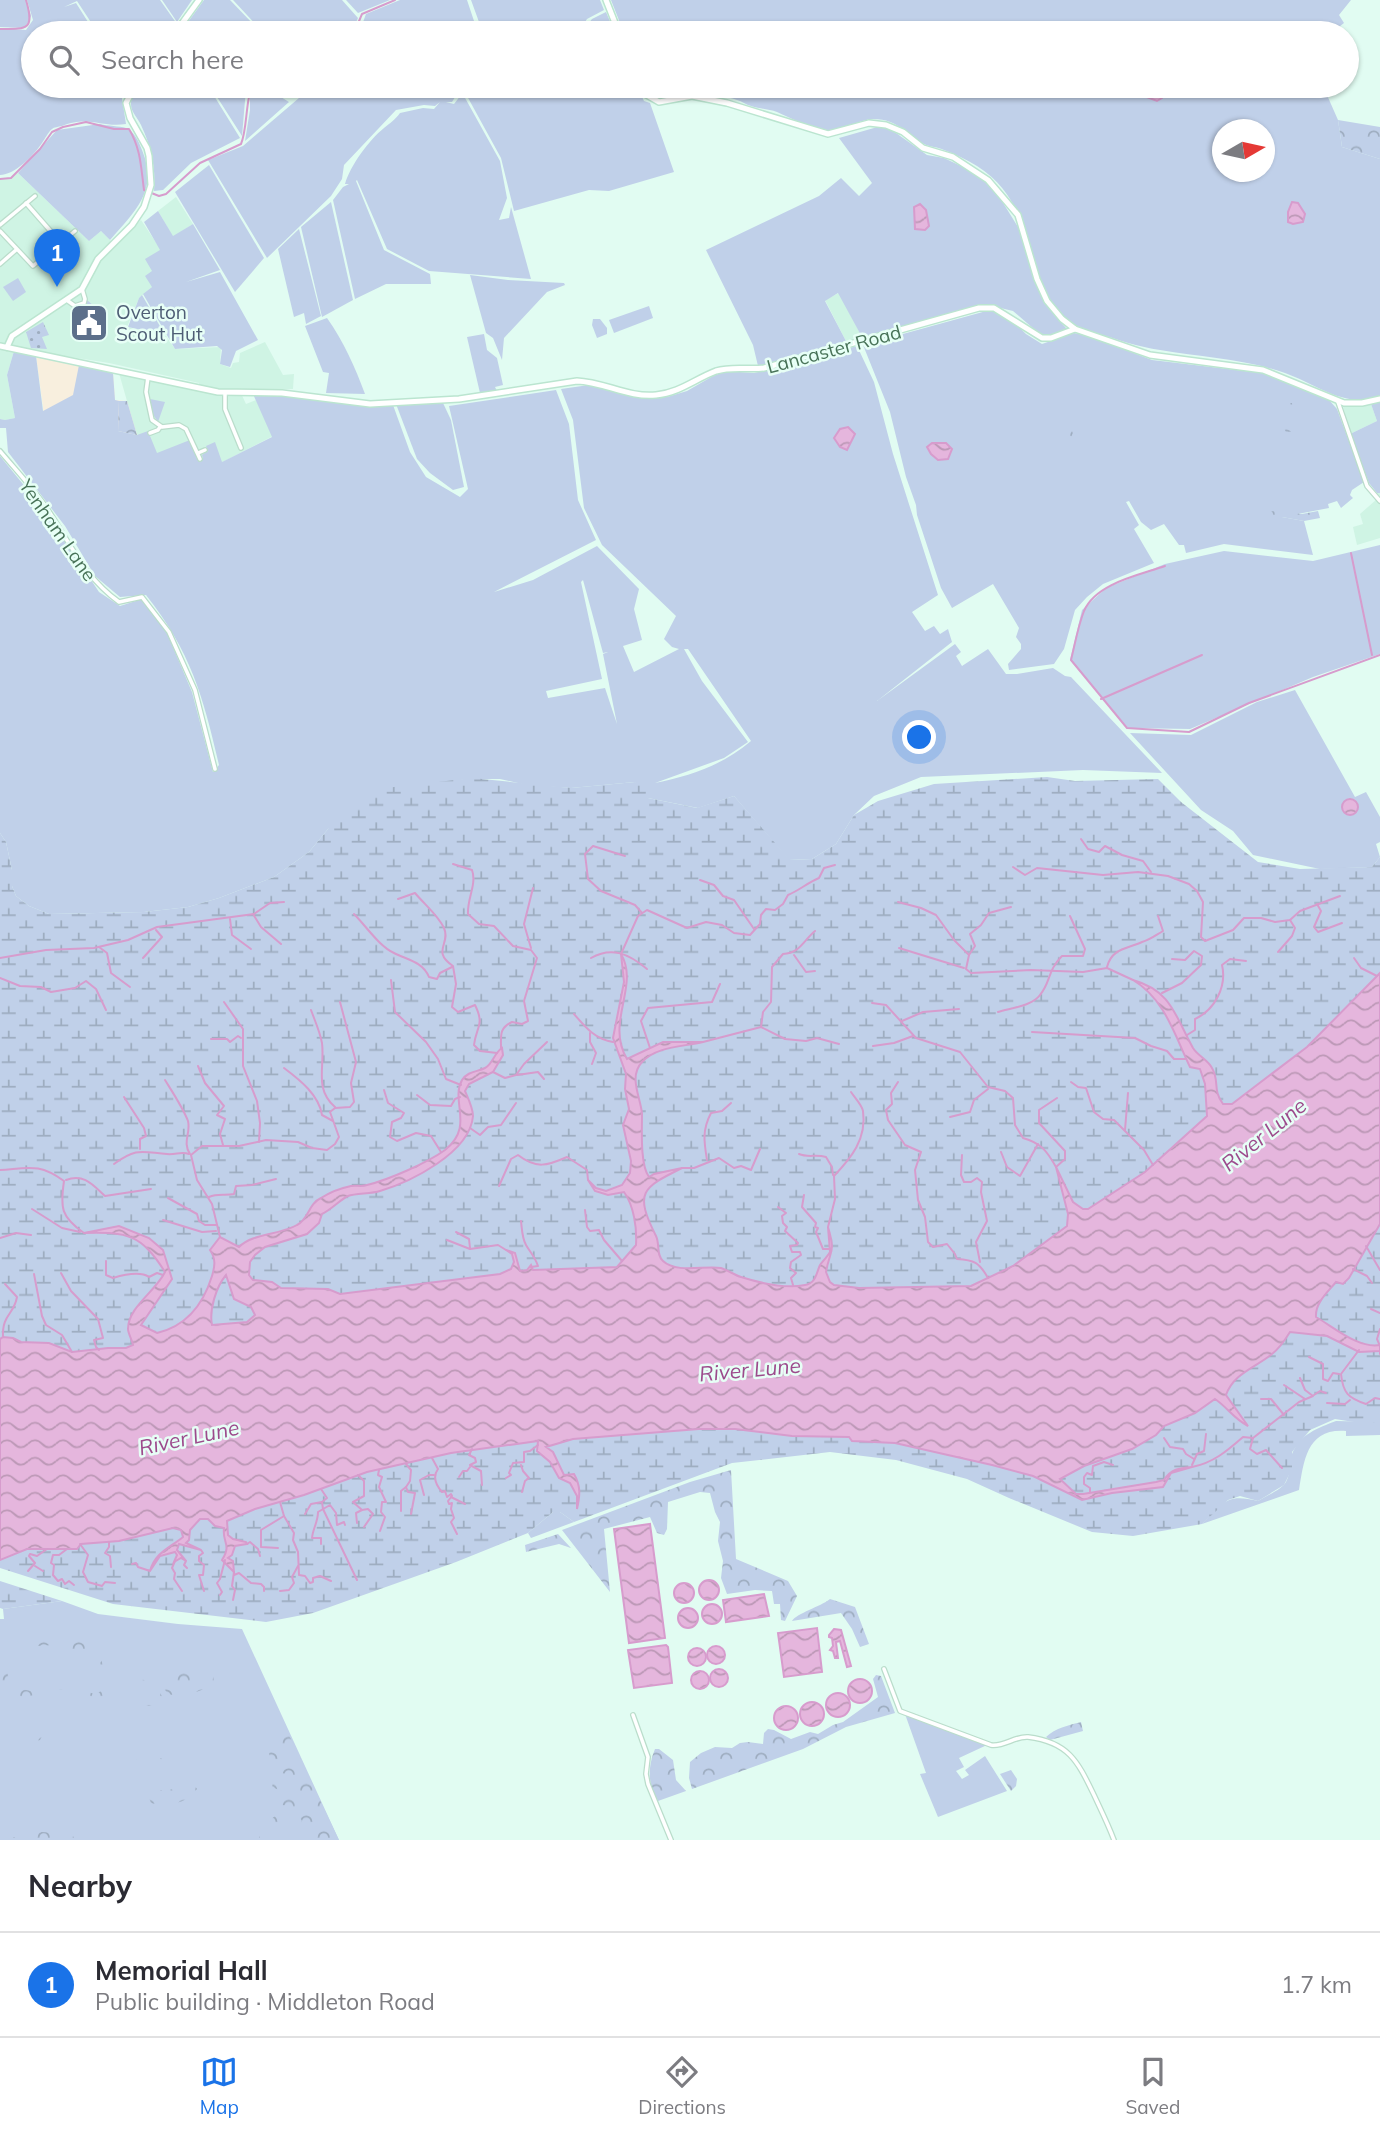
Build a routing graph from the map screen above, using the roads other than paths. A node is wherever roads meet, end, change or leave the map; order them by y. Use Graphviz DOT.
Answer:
graph roads {
  1 [pos="200,0"];
  2 [pos="606,0"];
  3 [pos="183,21"];
  4 [pos="614,21"];
  5 [pos="128,98"];
  6 [pos="652,98"];
  7 [pos="681,98"];
  8 [pos="702,98"];
  9 [pos="35,195"];
  10 [pos="26,203"];
  11 [pos="0,225"];
  12 [pos="0,231"];
  13 [pos="75,231"];
  14 [pos="61,243"];
  15 [pos="16,250"];
  16 [pos="0,264"];
  17 [pos="82,289"];
  18 [pos="68,301"];
  19 [pos="1075,329"];
  20 [pos="0,346"];
  21 [pos="7,347"];
  22 [pos="148,377"];
  23 [pos="225,392"];
  24 [pos="1380,399"];
  25 [pos="1337,400"];
  26 [pos="160,427"];
  27 [pos="150,433"];
  28 [pos="241,448"];
  29 [pos="205,450"];
  30 [pos="0,451"];
  31 [pos="198,453"];
  32 [pos="200,459"];
  33 [pos="1380,500"];
  34 [pos="215,769"];
  35 [pos="884,1669"];
  36 [pos="634,1715"];
  37 [pos="671,1840"];
  38 [pos="1114,1840"];
  1 -- 3 [label="street"];
  2 -- 4 [label="street"];
  5 -- 17 [label="street"];
  6 -- 7 [label="street"];
  8 -- 19 [label="street"];
  9 -- 10 [label="street"];
  10 -- 11 [label="street"];
  10 -- 14 [label="street"];
  12 -- 15 [label="street"];
  13 -- 14 [label="street"];
  14 -- 15 [label="street"];
  15 -- 16 [label="street"];
  17 -- 18 [label="street"];
  17 -- 18 [label="street"];
  18 -- 21 [label="street"];
  19 -- 23 [label="street, Lancaster Road"];
  19 -- 25 [label="street"];
  20 -- 21 [label="street, Lancaster Road"];
  21 -- 22 [label="street, Lancaster Road"];
  22 -- 23 [label="street, Lancaster Road"];
  22 -- 26 [label="street"];
  23 -- 28 [label="street"];
  24 -- 25 [label="street"];
  25 -- 33 [label="street"];
  26 -- 27 [label="street"];
  26 -- 31 [label="street"];
  29 -- 31 [label="street"];
  30 -- 34 [label="street, Yenham Lane"];
  31 -- 32 [label="street"];
  35 -- 38 [label="street"];
  36 -- 37 [label="street"];
}
